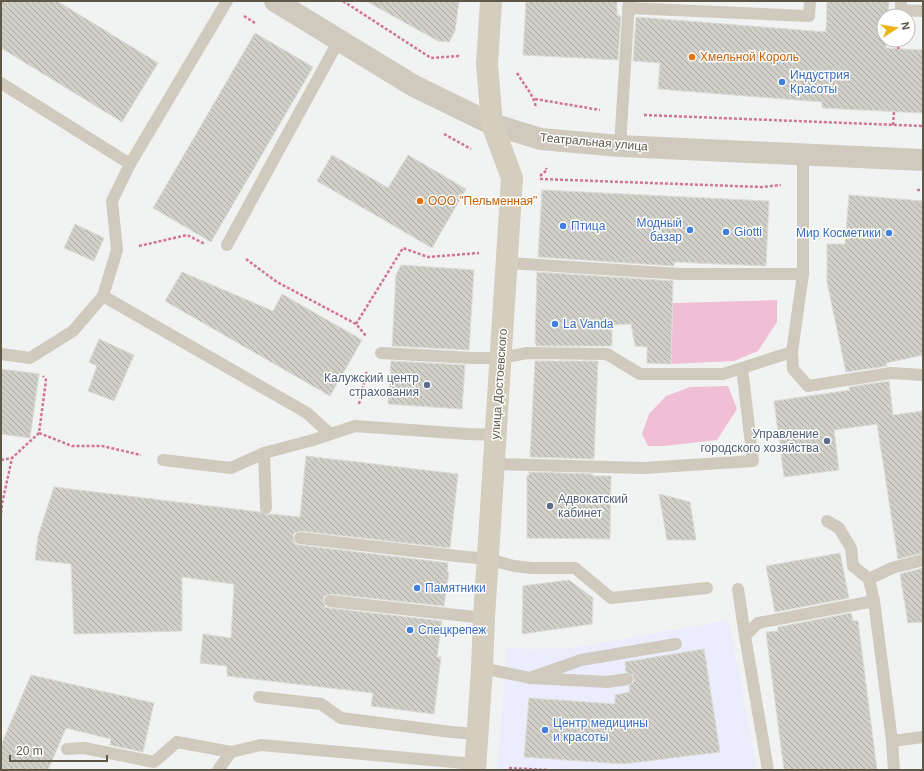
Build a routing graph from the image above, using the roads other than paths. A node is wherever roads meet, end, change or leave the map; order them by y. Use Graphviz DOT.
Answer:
graph roads {
  1 [pos="227,1"];
  2 [pos="275,1"];
  3 [pos="491,1"];
  4 [pos="810,1"];
  5 [pos="901,1"];
  6 [pos="628,4"];
  7 [pos="923,11"];
  8 [pos="339,40"];
  9 [pos="1,83"];
  10 [pos="492,124"];
  11 [pos="620,146"];
  12 [pos="803,154"];
  13 [pos="923,160"];
  14 [pos="130,164"];
  15 [pos="227,245"];
  16 [pos="507,263"];
  17 [pos="802,274"];
  18 [pos="103,296"];
  19 [pos="792,352"];
  20 [pos="381,353"];
  21 [pos="1,354"];
  22 [pos="501,358"];
  23 [pos="742,368"];
  24 [pos="923,375"];
  25 [pos="330,434"];
  26 [pos="496,435"];
  27 [pos="264,453"];
  28 [pos="163,460"];
  29 [pos="494,464"];
  30 [pos="266,508"];
  31 [pos="827,521"];
  32 [pos="300,538"];
  33 [pos="488,559"];
  34 [pos="923,560"];
  35 [pos="869,580"];
  36 [pos="707,588"];
  37 [pos="738,589"];
  38 [pos="330,601"];
  39 [pos="874,602"];
  40 [pos="484,618"];
  41 [pos="745,636"];
  42 [pos="676,644"];
  43 [pos="482,668"];
  44 [pos="530,678"];
  45 [pos="627,679"];
  46 [pos="259,697"];
  47 [pos="477,734"];
  48 [pos="923,737"];
  49 [pos="892,741"];
  50 [pos="68,749"];
  51 [pos="231,752"];
  52 [pos="475,767"];
  53 [pos="218,770"];
  54 [pos="768,770"];
  55 [pos="894,770"];
  1 -- 14 [label="lane"];
  2 -- 8 [label="street, Театральная улица"];
  3 -- 10 [label="street, улица Достоевского"];
  4 -- 6 [label="lane"];
  5 -- 7 [label="lane"];
  6 -- 11 [label="lane"];
  8 -- 10 [label="street, Театральная улица"];
  8 -- 15 [label="lane"];
  9 -- 14 [label="lane"];
  10 -- 11 [label="street, Театральная улица"];
  10 -- 16 [label="street, улица Достоевского"];
  11 -- 12 [label="street, Театральная улица"];
  12 -- 13 [label="street, Театральная улица"];
  12 -- 17 [label="lane"];
  14 -- 18 [label="lane"];
  16 -- 17 [label="lane"];
  16 -- 22 [label="street, улица Достоевского"];
  17 -- 19 [label="lane"];
  18 -- 21 [label="lane"];
  18 -- 25 [label="lane"];
  19 -- 23 [label="lane"];
  19 -- 24 [label="lane"];
  20 -- 22 [label="lane"];
  22 -- 23 [label="lane"];
  22 -- 26 [label="street, улица Достоевского"];
  23 -- 29 [label="lane"];
  25 -- 26 [label="lane"];
  25 -- 27 [label="lane"];
  26 -- 29 [label="street, улица Достоевского"];
  27 -- 28 [label="lane"];
  27 -- 30 [label="lane"];
  29 -- 33 [label="street, улица Достоевского"];
  31 -- 35 [label="lane"];
  32 -- 33 [label="lane"];
  33 -- 36 [label="lane"];
  33 -- 40 [label="street, улица Достоевского"];
  34 -- 35 [label="lane"];
  35 -- 39 [label="lane"];
  37 -- 41 [label="lane"];
  38 -- 40 [label="lane"];
  39 -- 41 [label="lane"];
  39 -- 49 [label="lane"];
  40 -- 43 [label="street, улица Достоевского"];
  41 -- 54 [label="lane"];
  42 -- 44 [label="lane"];
  43 -- 44 [label="lane"];
  43 -- 47 [label="street, улица Достоевского"];
  44 -- 45 [label="lane"];
  46 -- 47 [label="lane"];
  47 -- 52 [label="street, улица Достоевского"];
  48 -- 49 [label="lane"];
  49 -- 55 [label="lane"];
  50 -- 51 [label="lane"];
  51 -- 52 [label="lane"];
  51 -- 53 [label="lane"];
}
